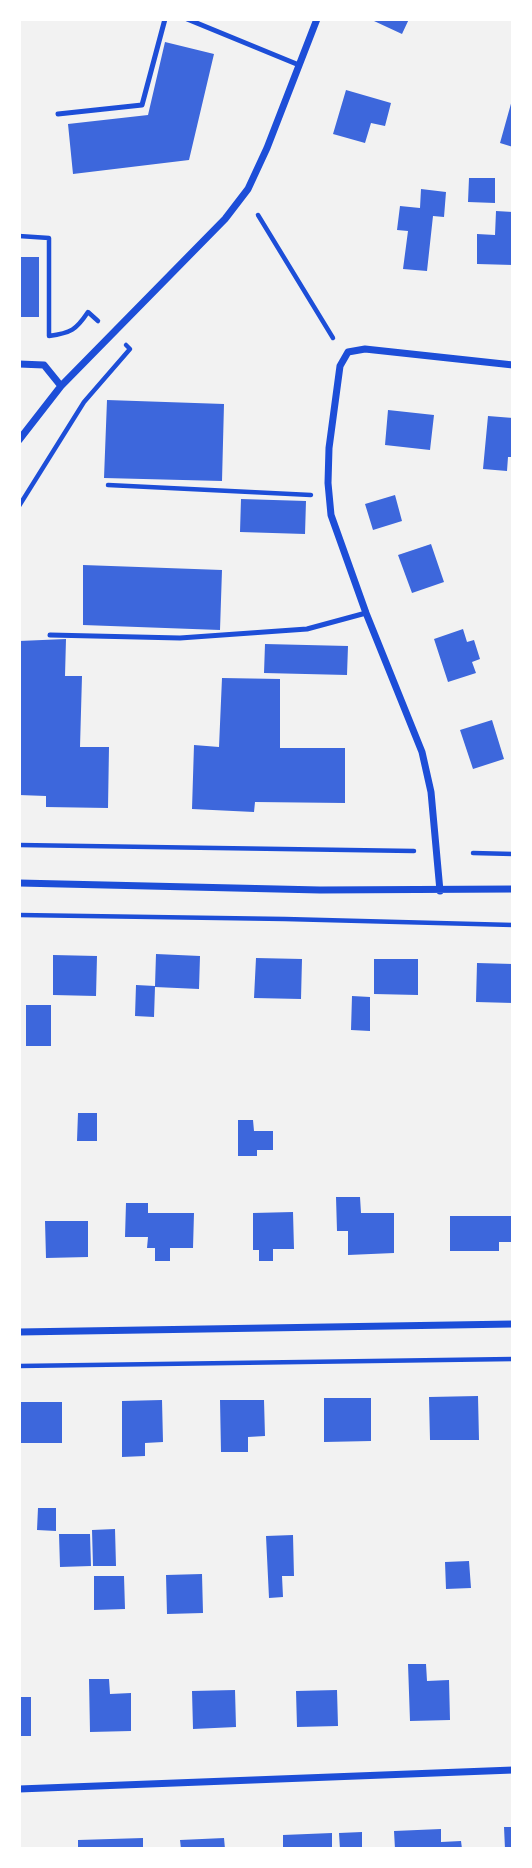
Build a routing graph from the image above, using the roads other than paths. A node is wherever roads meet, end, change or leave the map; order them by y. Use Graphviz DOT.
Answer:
graph roads {
  1 [pos="165,19"];
  2 [pos="187,19"];
  3 [pos="317,19"];
  4 [pos="299,65"];
  5 [pos="58,114"];
  6 [pos="19,363"];
  7 [pos="513,365"];
  8 [pos="61,386"];
  9 [pos="19,440"];
  10 [pos="366,613"];
  11 [pos="50,635"];
  12 [pos="19,883"];
  13 [pos="513,889"];
  14 [pos="440,891"];
  15 [pos="513,1324"];
  16 [pos="19,1332"];
  17 [pos="513,1770"];
  18 [pos="19,1789"];
  1 -- 5 [label="lane"];
  2 -- 4 [label="lane"];
  3 -- 4 [label="street"];
  4 -- 8 [label="street"];
  6 -- 8 [label="street"];
  7 -- 10 [label="street"];
  8 -- 9 [label="street"];
  10 -- 11 [label="lane"];
  10 -- 14 [label="street"];
  12 -- 14 [label="street"];
  13 -- 14 [label="street"];
  15 -- 16 [label="street"];
  17 -- 18 [label="street"];
}
